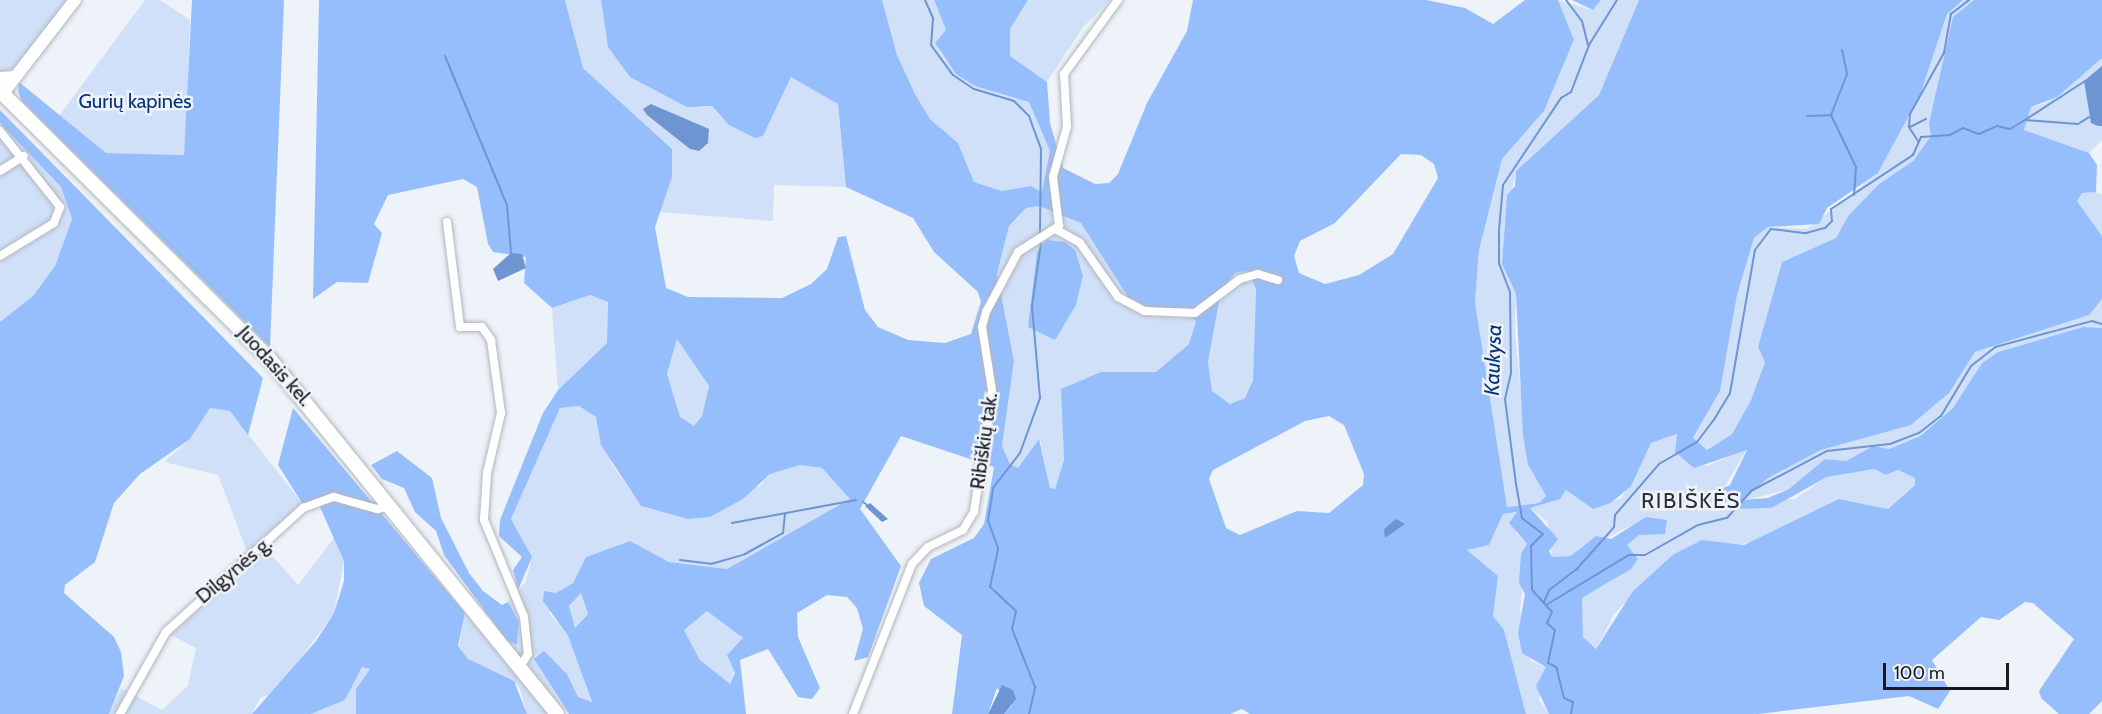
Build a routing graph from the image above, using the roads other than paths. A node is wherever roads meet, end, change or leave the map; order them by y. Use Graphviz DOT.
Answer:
graph roads {
  1 [pos="75,0"];
  2 [pos="1118,0"];
  3 [pos="15,77"];
  4 [pos="0,78"];
  5 [pos="1,92"];
  6 [pos="0,131"];
  7 [pos="24,156"];
  8 [pos="0,171"];
  9 [pos="447,222"];
  10 [pos="1057,230"];
  11 [pos="0,256"];
  12 [pos="1278,280"];
  13 [pos="392,506"];
  14 [pos="520,667"];
  15 [pos="120,714"];
  16 [pos="558,714"];
  17 [pos="853,714"];
  1 -- 3 [label="street"];
  2 -- 10 [label="street"];
  3 -- 4 [label="street"];
  3 -- 5 [label="street"];
  5 -- 13 [label="main road, Juodasis kel."];
  6 -- 7 [label="street"];
  7 -- 8 [label="street"];
  7 -- 11 [label="street"];
  9 -- 14 [label="street"];
  10 -- 12 [label="street"];
  10 -- 17 [label="street, Ribiškių tak."];
  13 -- 14 [label="main road, Juodasis kel."];
  13 -- 15 [label="street, Dilgynės g."];
  14 -- 16 [label="main road, Juodasis kel."];
}
